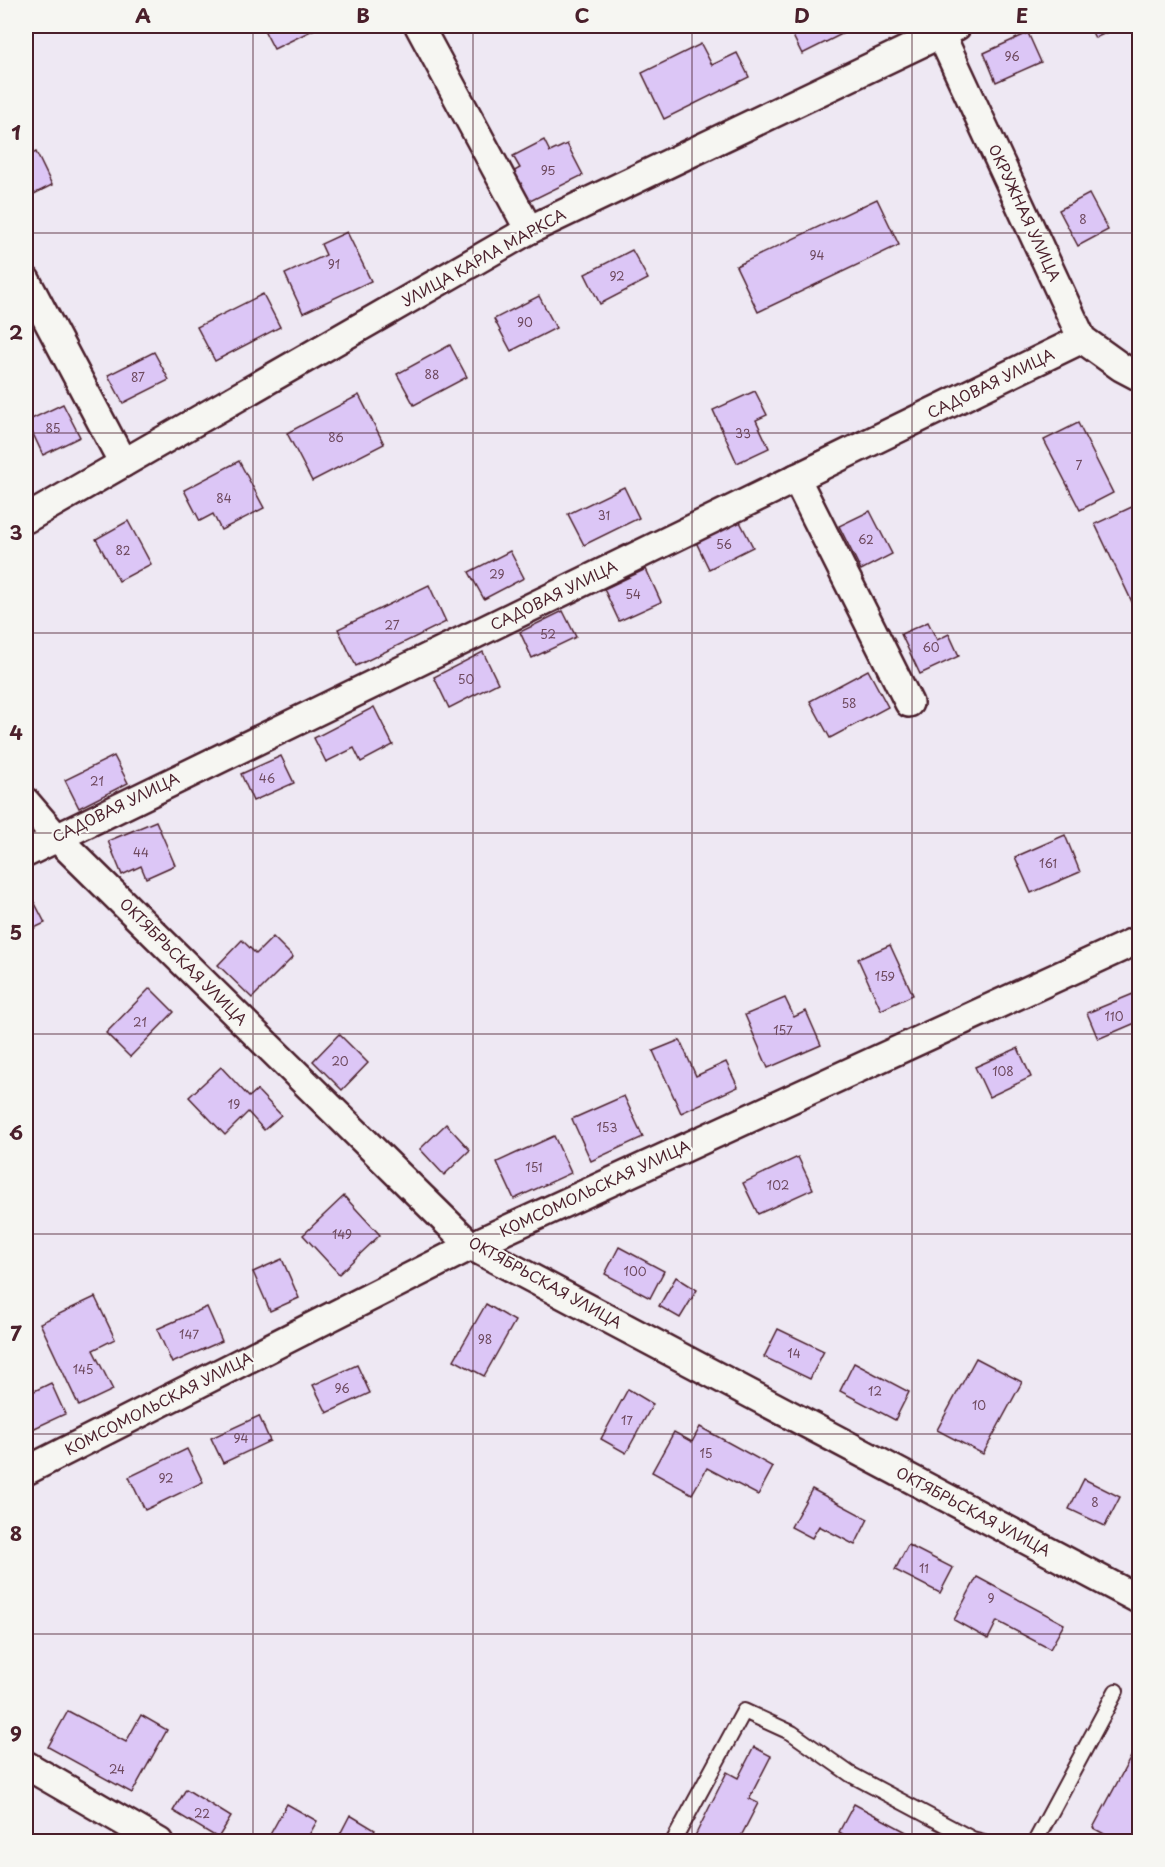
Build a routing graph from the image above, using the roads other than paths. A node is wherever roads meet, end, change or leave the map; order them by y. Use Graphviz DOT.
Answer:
graph roads {
  1 [pos="419,26"];
  2 [pos="945,28"];
  3 [pos="529,230"];
  4 [pos="26,280"];
  5 [pos="1082,339"];
  6 [pos="1140,377"];
  7 [pos="123,463"];
  8 [pos="796,478"];
  9 [pos="26,519"];
  10 [pos="909,703"];
  11 [pos="26,802"];
  12 [pos="56,837"];
  13 [pos="26,853"];
  14 [pos="1140,939"];
  15 [pos="471,1246"];
  16 [pos="26,1472"];
  17 [pos="1140,1600"];
  18 [pos="1116,1691"];
  19 [pos="26,1765"];
  20 [pos="159,1842"];
  21 [pos="673,1842"];
  22 [pos="984,1842"];
  23 [pos="1035,1842"];
  1 -- 3 [label="street"];
  2 -- 3 [label="street, УЛИЦА КАРЛА МАРКСА"];
  2 -- 5 [label="street, ОКРУЖНАЯ УЛИЦА"];
  3 -- 7 [label="street, УЛИЦА КАРЛА МАРКСА"];
  4 -- 7 [label="street"];
  5 -- 6 [label="street, ОКРУЖНАЯ УЛИЦА"];
  5 -- 8 [label="street, САДОВАЯ УЛИЦА"];
  7 -- 9 [label="street, УЛИЦА КАРЛА МАРКСА"];
  8 -- 10 [label="street"];
  8 -- 12 [label="street, САДОВАЯ УЛИЦА"];
  11 -- 12 [label="street, ОКТЯБРЬСКАЯ УЛИЦА"];
  12 -- 13 [label="street, САДОВАЯ УЛИЦА"];
  12 -- 15 [label="street, ОКТЯБРЬСКАЯ УЛИЦА"];
  14 -- 15 [label="street, КОМСОМОЛЬСКАЯ УЛИЦА"];
  15 -- 16 [label="street, КОМСОМОЛЬСКАЯ УЛИЦА"];
  15 -- 17 [label="street, ОКТЯБРЬСКАЯ УЛИЦА"];
  18 -- 23 [label="lane"];
  19 -- 20 [label="street"];
  21 -- 22 [label="lane"];
}
